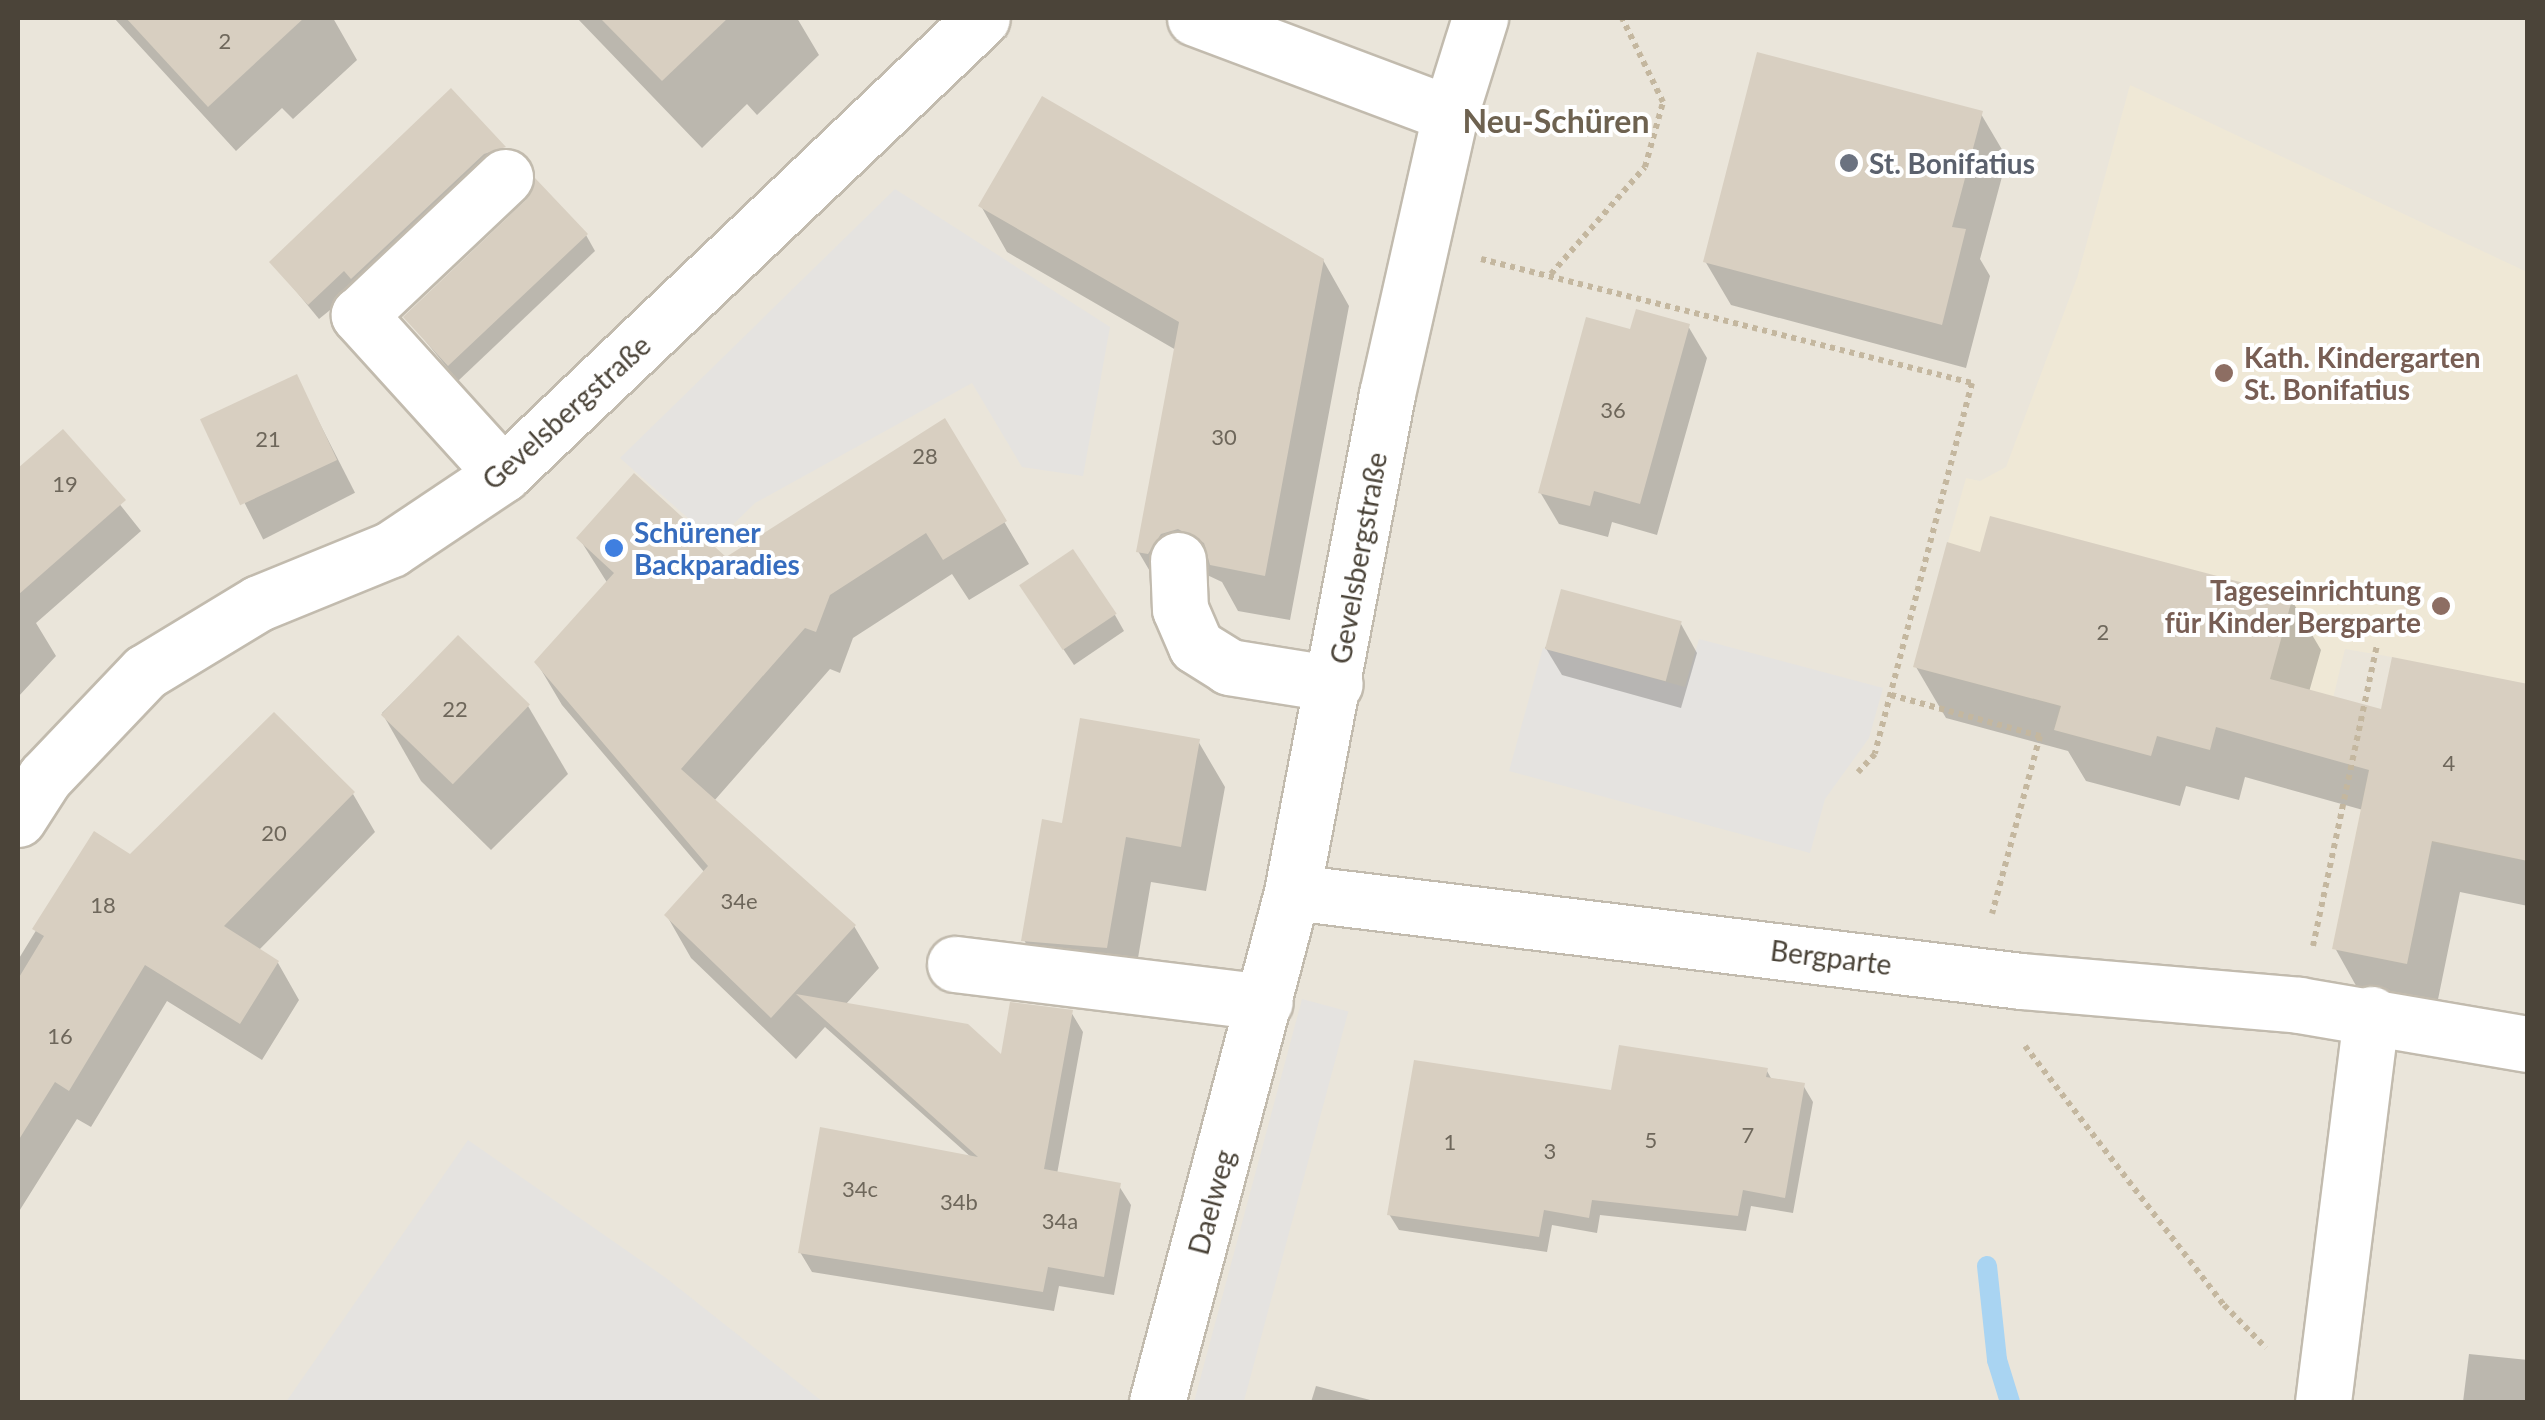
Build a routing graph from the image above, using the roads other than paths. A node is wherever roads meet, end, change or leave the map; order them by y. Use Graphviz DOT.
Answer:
graph roads {
  1 [pos="982,18"];
  2 [pos="1195,18"];
  3 [pos="1480,18"];
  4 [pos="1450,114"];
  5 [pos="505,178"];
  6 [pos="503,474"];
  7 [pos="1178,560"];
  8 [pos="1334,684"];
  9 [pos="18,819"];
  10 [pos="1292,892"];
  11 [pos="955,964"];
  12 [pos="1264,1002"];
  13 [pos="2371,1014"];
  14 [pos="2528,1044"];
  15 [pos="2324,1392"];
  16 [pos="1156,1402"];
  1 -- 6 [label="street, Gevelsbergstraße"];
  2 -- 4 [label="street"];
  3 -- 4 [label="street, Gevelsbergstraße"];
  4 -- 8 [label="street, Gevelsbergstraße"];
  5 -- 6 [label="street"];
  6 -- 9 [label="street, Gevelsbergstraße"];
  7 -- 8 [label="street"];
  8 -- 10 [label="street, Gevelsbergstraße"];
  10 -- 12 [label="street, Gevelsbergstraße"];
  10 -- 13 [label="street, Bergparte"];
  11 -- 12 [label="street"];
  12 -- 16 [label="street, Daelweg"];
  13 -- 14 [label="street, Bergparte"];
  13 -- 15 [label="street"];
}
